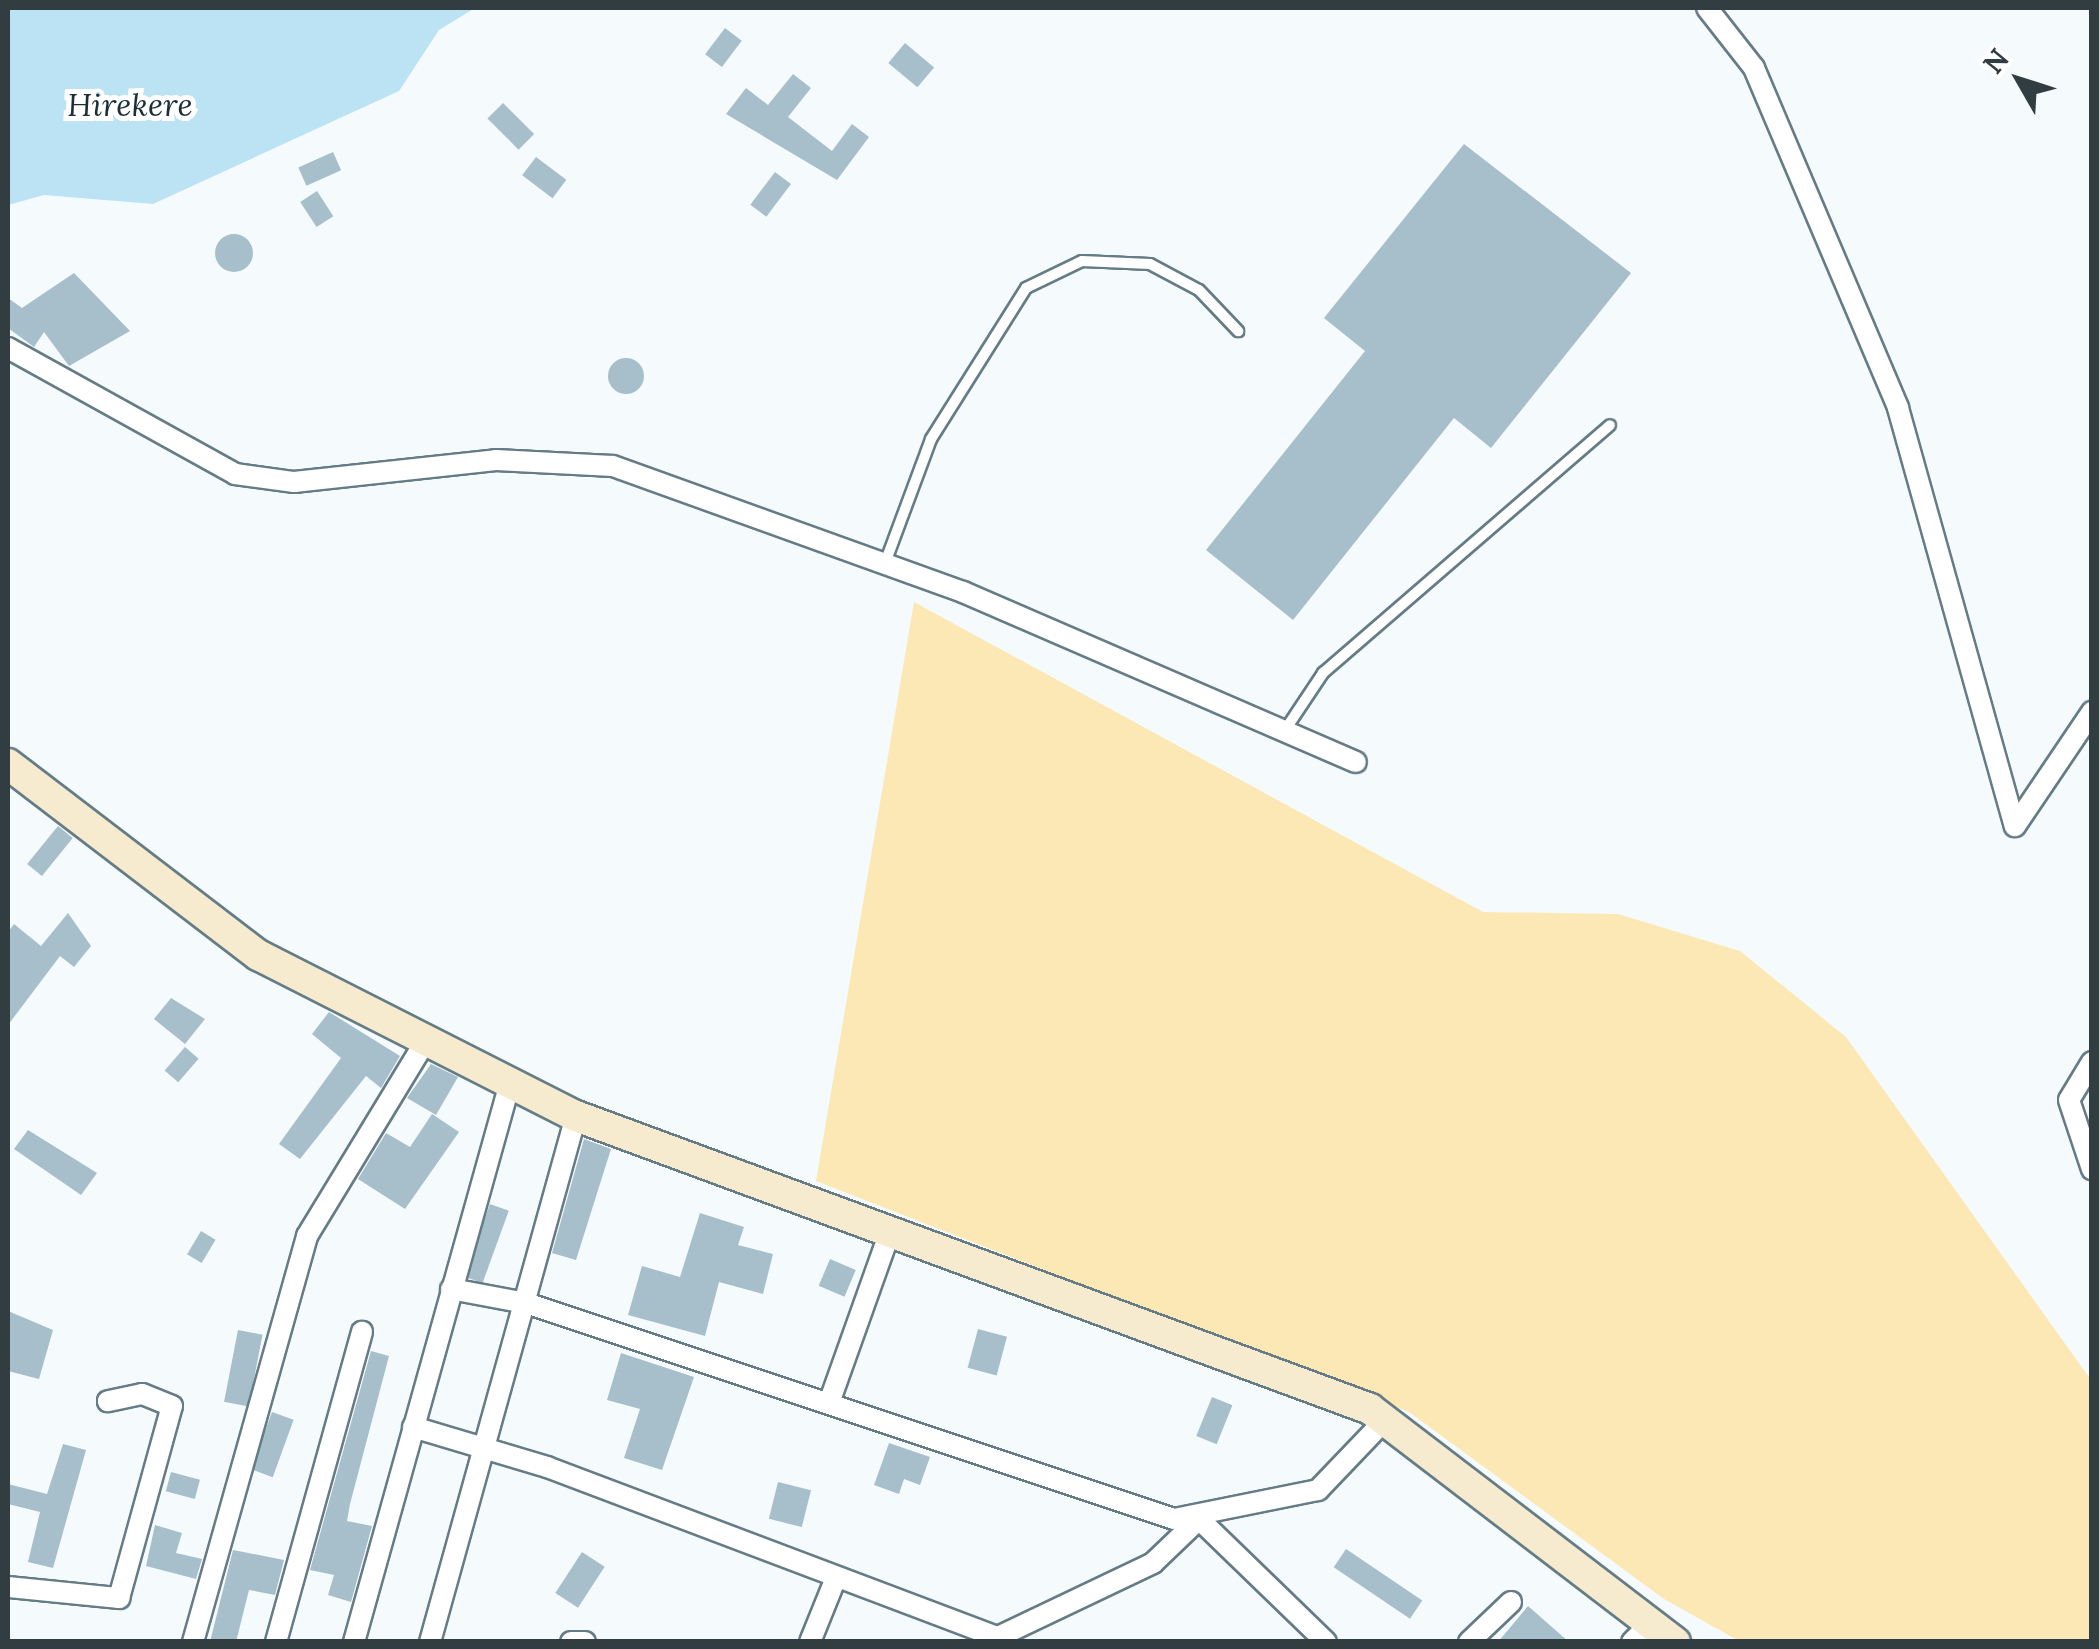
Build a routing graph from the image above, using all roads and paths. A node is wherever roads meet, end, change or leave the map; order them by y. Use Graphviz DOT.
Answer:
graph roads {
  1 [pos="1708,8"];
  2 [pos="1238,331"];
  3 [pos="8,348"];
  4 [pos="1610,426"];
  5 [pos="885,563"];
  6 [pos="2092,712"];
  7 [pos="1285,730"];
  8 [pos="1356,762"];
  9 [pos="8,764"];
  10 [pos="426,1040"];
  11 [pos="2092,1062"];
  12 [pos="510,1083"];
  13 [pos="576,1116"];
  14 [pos="2092,1169"];
  15 [pos="890,1232"];
  16 [pos="451,1289"];
  17 [pos="526,1303"];
  18 [pos="362,1332"];
  19 [pos="108,1401"];
  20 [pos="829,1404"];
  21 [pos="1384,1420"];
  22 [pos="413,1428"];
  23 [pos="487,1448"];
  24 [pos="1198,1519"];
  25 [pos="835,1580"];
  26 [pos="8,1587"];
  27 [pos="1511,1602"];
  28 [pos="1653,1635"];
  29 [pos="1002,1639"];
  30 [pos="193,1642"];
  31 [pos="276,1642"];
  32 [pos="354,1642"];
  33 [pos="430,1642"];
  34 [pos="571,1642"];
  35 [pos="585,1642"];
  36 [pos="810,1642"];
  37 [pos="1326,1642"];
  38 [pos="1469,1642"];
  1 -- 6 [label="street"];
  2 -- 5 [label="lane"];
  3 -- 5 [label="street"];
  4 -- 7 [label="lane"];
  5 -- 7 [label="street"];
  7 -- 8 [label="street"];
  9 -- 10 [label="street"];
  10 -- 12 [label="street"];
  10 -- 30 [label="street"];
  11 -- 14 [label="street"];
  12 -- 13 [label="street"];
  12 -- 16 [label="street"];
  13 -- 15 [label="street"];
  13 -- 17 [label="street"];
  15 -- 20 [label="street"];
  15 -- 21 [label="street"];
  16 -- 17 [label="street"];
  16 -- 22 [label="street"];
  17 -- 20 [label="street"];
  17 -- 23 [label="street"];
  18 -- 31 [label="street"];
  19 -- 26 [label="street"];
  20 -- 24 [label="street"];
  21 -- 24 [label="street"];
  21 -- 28 [label="street"];
  22 -- 23 [label="street"];
  22 -- 32 [label="street"];
  23 -- 25 [label="street"];
  23 -- 33 [label="street"];
  24 -- 29 [label="street"];
  24 -- 37 [label="street"];
  25 -- 29 [label="street"];
  25 -- 36 [label="street"];
  27 -- 38 [label="street"];
  34 -- 35 [label="street"];
}
